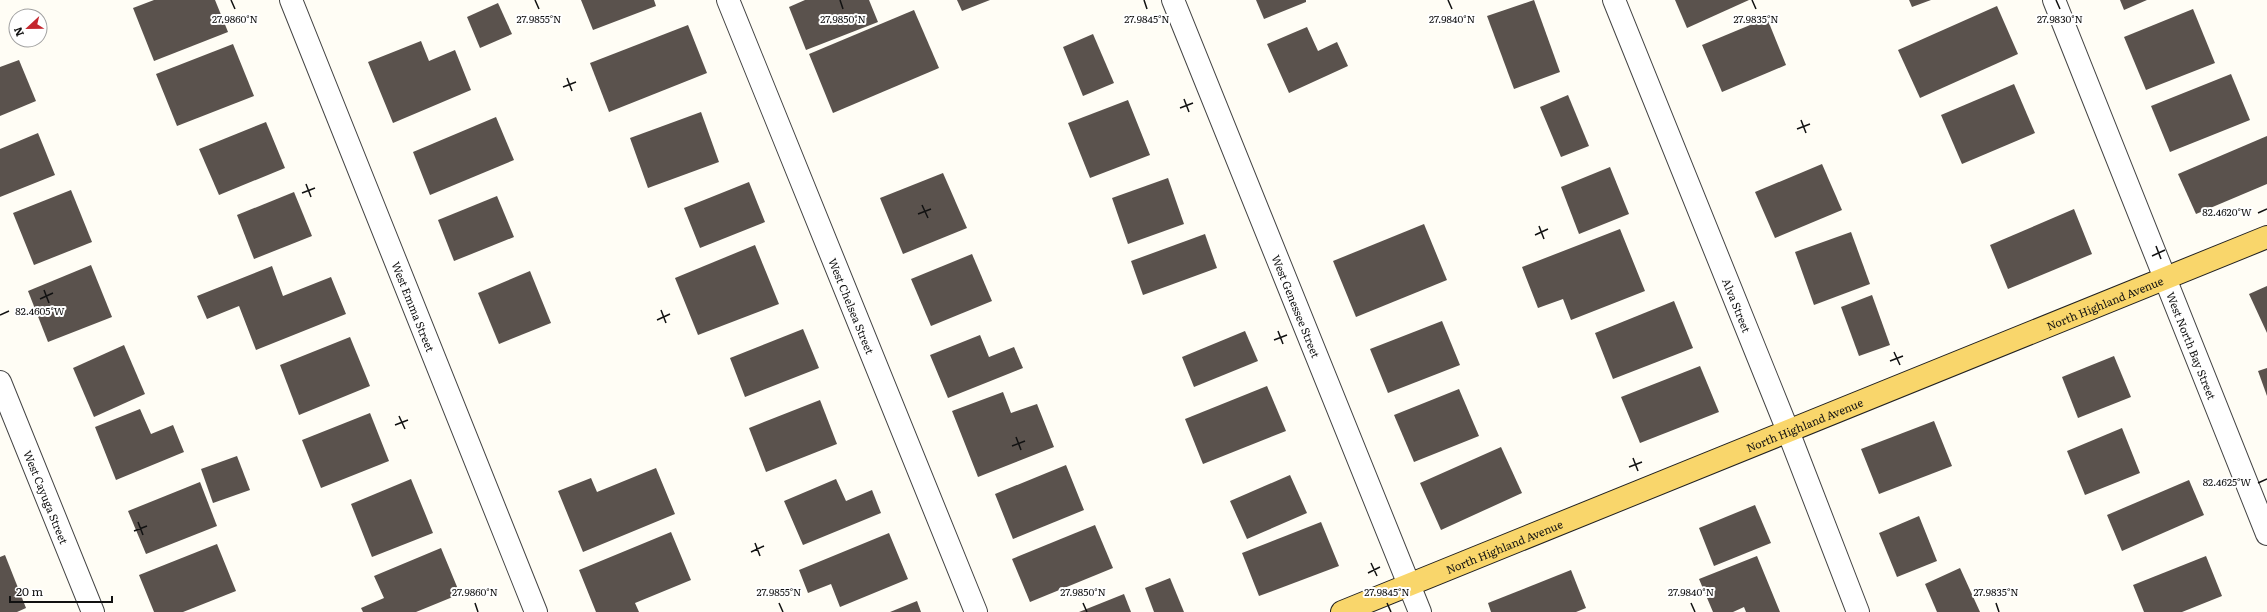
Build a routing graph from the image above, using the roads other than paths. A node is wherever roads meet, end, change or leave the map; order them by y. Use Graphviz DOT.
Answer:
graph roads {
  1 [pos="291,0"];
  2 [pos="728,0"];
  3 [pos="1173,0"];
  4 [pos="1614,0"];
  5 [pos="2054,0"];
  6 [pos="2267,237"];
  7 [pos="2166,278"];
  8 [pos="0,382"];
  9 [pos="1788,431"];
  10 [pos="2267,534"];
  11 [pos="1409,585"];
  12 [pos="93,612"];
  13 [pos="536,612"];
  14 [pos="976,612"];
  15 [pos="1342,612"];
  16 [pos="1420,612"];
  17 [pos="1858,612"];
  1 -- 13 [label="street, West Emma Street"];
  2 -- 14 [label="street, West Chelsea Street"];
  3 -- 11 [label="street, West Genessee Street"];
  4 -- 9 [label="street, Alva Street"];
  5 -- 7 [label="street, West North Bay Street"];
  6 -- 7 [label="main road, North Highland Avenue"];
  7 -- 9 [label="main road, North Highland Avenue"];
  7 -- 10 [label="street, West North Bay Street"];
  8 -- 12 [label="street, West Cayuga Street"];
  9 -- 11 [label="main road, North Highland Avenue"];
  9 -- 17 [label="street, Alva Street"];
  11 -- 15 [label="main road, North Highland Avenue"];
  11 -- 16 [label="street, West Genessee Street"];
}
